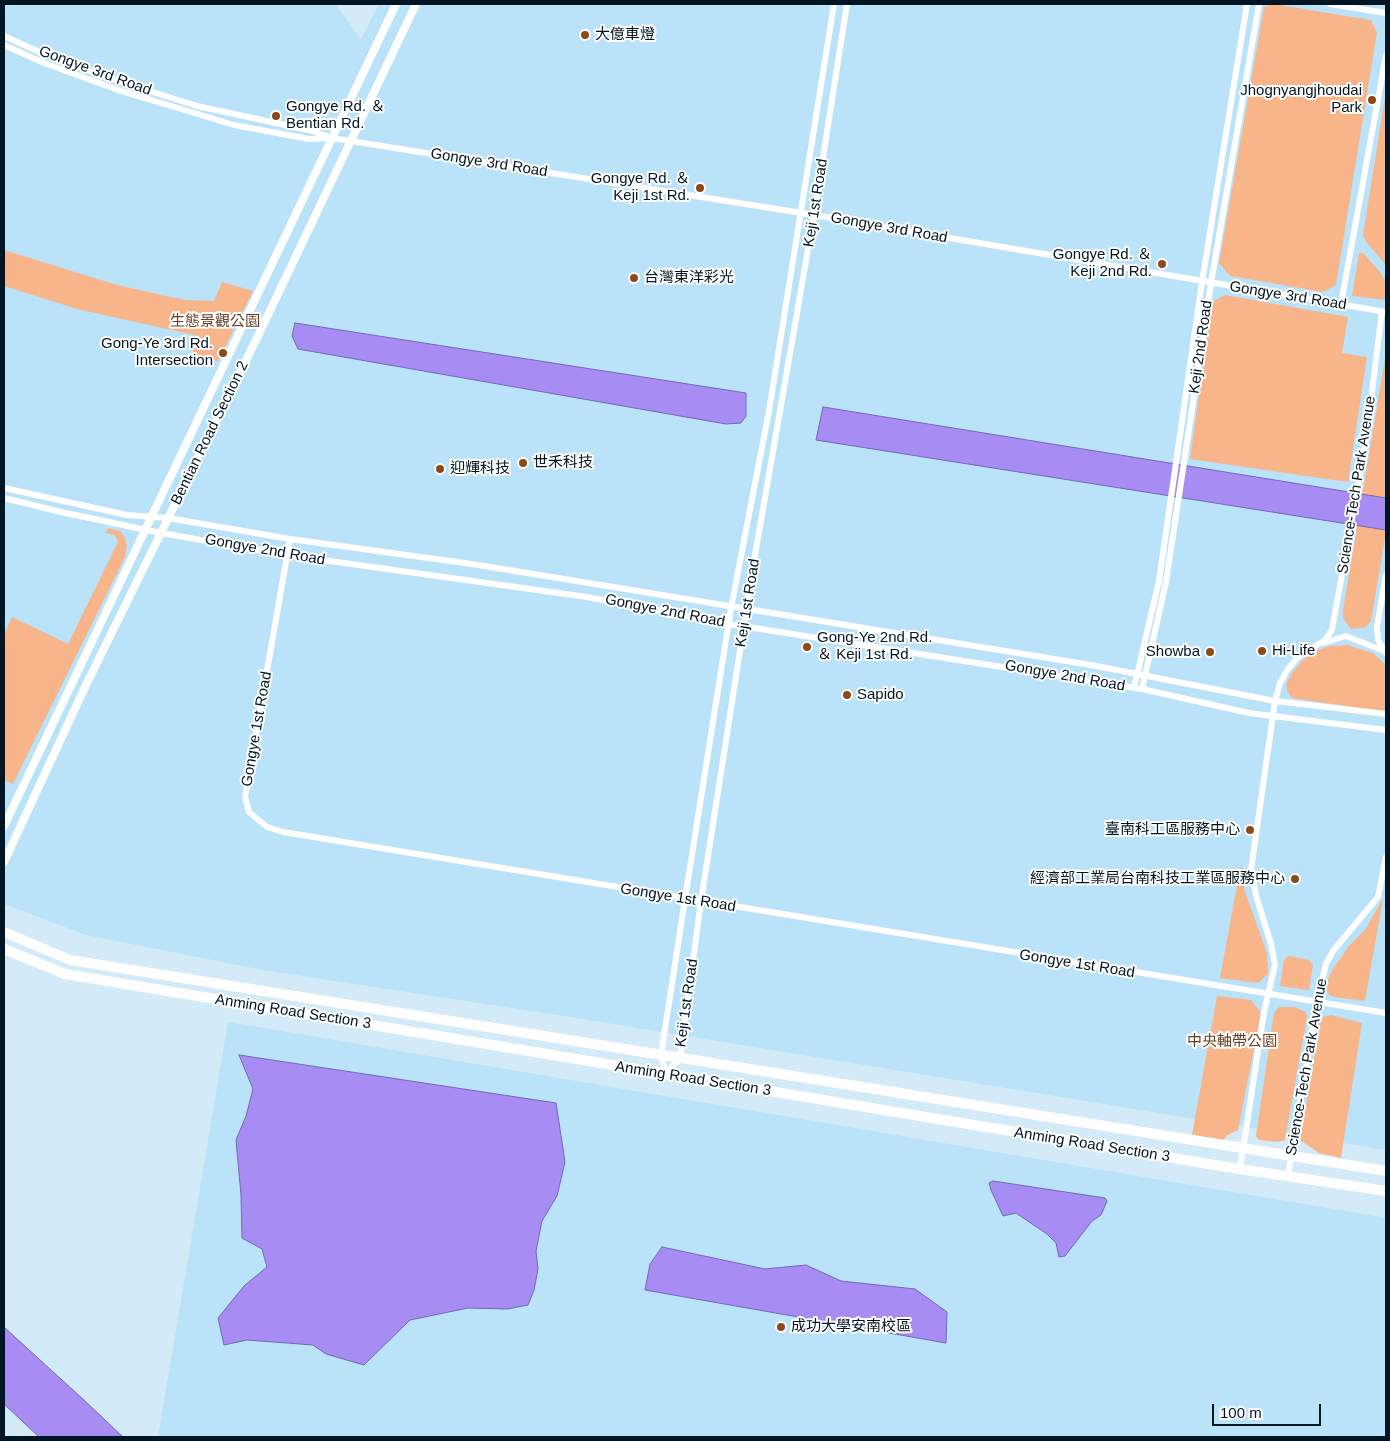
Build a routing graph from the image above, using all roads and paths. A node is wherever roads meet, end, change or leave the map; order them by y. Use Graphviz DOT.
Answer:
graph roads {
  1 [pos="396,4"];
  2 [pos="416,4"];
  3 [pos="834,4"];
  4 [pos="847,4"];
  5 [pos="1248,4"];
  6 [pos="1259,4"];
  7 [pos="1330,4"];
  8 [pos="1386,13"];
  9 [pos="4,36"];
  10 [pos="4,45"];
  11 [pos="1386,55"];
  12 [pos="69,68"];
  13 [pos="205,108"];
  14 [pos="230,114"];
  15 [pos="204,116"];
  16 [pos="228,123"];
  17 [pos="332,138"];
  18 [pos="351,140"];
  19 [pos="800,213"];
  20 [pos="814,215"];
  21 [pos="1202,282"];
  22 [pos="1210,283"];
  23 [pos="1342,304"];
  24 [pos="1384,311"];
  25 [pos="4,488"];
  26 [pos="29,494"];
  27 [pos="4,498"];
  28 [pos="26,503"];
  29 [pos="151,516"];
  30 [pos="168,518"];
  31 [pos="145,529"];
  32 [pos="161,533"];
  33 [pos="290,539"];
  34 [pos="287,555"];
  35 [pos="1386,575"];
  36 [pos="731,608"];
  37 [pos="746,610"];
  38 [pos="729,624"];
  39 [pos="744,626"];
  40 [pos="1311,648"];
  41 [pos="1386,652"];
  42 [pos="1138,673"];
  43 [pos="1145,674"];
  44 [pos="1134,688"];
  45 [pos="1142,689"];
  46 [pos="1275,701"];
  47 [pos="1386,714"];
  48 [pos="1273,716"];
  49 [pos="1386,730"];
  50 [pos="4,826"];
  51 [pos="1386,857"];
  52 [pos="4,862"];
  53 [pos="685,899"];
  54 [pos="701,901"];
  55 [pos="4,932"];
  56 [pos="4,949"];
  57 [pos="1268,996"];
  58 [pos="1317,1002"];
  59 [pos="1386,1013"];
  60 [pos="661,1055"];
  61 [pos="680,1058"];
  62 [pos="666,1074"];
  63 [pos="1244,1149"];
  64 [pos="1292,1156"];
  65 [pos="1240,1170"];
  66 [pos="1386,1171"];
  67 [pos="1288,1176"];
  68 [pos="1386,1191"];
  1 -- 17 [label="street, Bentian Road Section 2"];
  2 -- 18 [label="street, Bentian Road Section 2"];
  3 -- 19 [label="street, Keji 1st Road"];
  4 -- 20 [label="street, Keji 1st Road"];
  5 -- 21 [label="street, Keji 2nd Road"];
  6 -- 22 [label="street, Keji 2nd Road"];
  7 -- 8 [label="street"];
  9 -- 12 [label="street, Gongye 3rd Road"];
  10 -- 12 [label="street, Gongye 3rd Road"];
  11 -- 23 [label="street"];
  12 -- 13 [label="street, Gongye 3rd Road"];
  12 -- 15 [label="street, Gongye 3rd Road"];
  13 -- 14 [label="street, Gongye 3rd Road"];
  13 -- 15 [label="street"];
  14 -- 16 [label="street"];
  14 -- 17 [label="street, Gongye 3rd Road"];
  15 -- 16 [label="street, Gongye 3rd Road"];
  16 -- 17 [label="street, Gongye 3rd Road"];
  17 -- 18 [label="street, Gongye 3rd Road"];
  17 -- 29 [label="street, Bentian Road Section 2"];
  18 -- 19 [label="street, Gongye 3rd Road"];
  18 -- 30 [label="street, Bentian Road Section 2"];
  19 -- 20 [label="street, Gongye 3rd Road"];
  19 -- 36 [label="street, Keji 1st Road"];
  20 -- 21 [label="street, Gongye 3rd Road"];
  20 -- 37 [label="street, Keji 1st Road"];
  21 -- 22 [label="street, Gongye 3rd Road"];
  21 -- 42 [label="street, Keji 2nd Road"];
  22 -- 23 [label="street, Gongye 3rd Road"];
  22 -- 43 [label="street, Keji 2nd Road"];
  23 -- 24 [label="street, Gongye 3rd Road"];
  24 -- 40 [label="street, Science-Tech Park Avenue"];
  25 -- 26 [label="street, Gongye 2nd Road"];
  26 -- 28 [label="street"];
  26 -- 29 [label="street, Gongye 2nd Road"];
  27 -- 28 [label="street, Gongye 2nd Road"];
  28 -- 31 [label="street, Gongye 2nd Road"];
  29 -- 30 [label="street, Gongye 2nd Road"];
  29 -- 31 [label="street, Bentian Road Section 2"];
  30 -- 32 [label="street, Bentian Road Section 2"];
  30 -- 33 [label="street, Gongye 2nd Road"];
  31 -- 32 [label="street, Gongye 2nd Road"];
  31 -- 50 [label="street, Bentian Road Section 2"];
  32 -- 34 [label="street, Gongye 2nd Road"];
  32 -- 52 [label="street, Bentian Road Section 2"];
  33 -- 34 [label="street, Gongye 1st Road"];
  33 -- 36 [label="street, Gongye 2nd Road"];
  34 -- 38 [label="street, Gongye 2nd Road"];
  34 -- 53 [label="street, Gongye 1st Road"];
  35 -- 41 [label="street, Science-Tech Park Avenue"];
  36 -- 37 [label="street, Gongye 2nd Road"];
  36 -- 38 [label="street, Keji 1st Road"];
  37 -- 39 [label="street, Keji 1st Road"];
  37 -- 42 [label="street, Gongye 2nd Road"];
  38 -- 39 [label="street, Gongye 2nd Road"];
  38 -- 53 [label="street, Keji 1st Road"];
  39 -- 44 [label="street, Gongye 2nd Road"];
  39 -- 54 [label="street, Keji 1st Road"];
  40 -- 41 [label="street, Science-Tech Park Avenue"];
  40 -- 46 [label="street, Science-Tech Park Avenue"];
  42 -- 43 [label="street, Gongye 2nd Road"];
  42 -- 44 [label="street, Keji 2nd Road"];
  43 -- 45 [label="street, Keji 2nd Road"];
  43 -- 46 [label="street, Gongye 2nd Road"];
  44 -- 45 [label="street, Gongye 2nd Road"];
  45 -- 48 [label="street, Gongye 2nd Road"];
  46 -- 47 [label="street, Gongye 2nd Road"];
  46 -- 48 [label="street, Science-Tech Park Avenue"];
  48 -- 49 [label="street, Gongye 2nd Road"];
  48 -- 57 [label="street, Science-Tech Park Avenue"];
  51 -- 58 [label="street, Science-Tech Park Avenue"];
  53 -- 54 [label="street, Gongye 1st Road"];
  53 -- 60 [label="street, Keji 1st Road"];
  54 -- 57 [label="street, Gongye 1st Road"];
  54 -- 61 [label="street, Keji 1st Road"];
  55 -- 60 [label="main road, Anming Road Section 3"];
  56 -- 62 [label="main road, Anming Road Section 3"];
  57 -- 58 [label="street, Gongye 1st Road"];
  57 -- 63 [label="street, Science-Tech Park Avenue"];
  58 -- 59 [label="street, Gongye 1st Road"];
  58 -- 64 [label="street, Science-Tech Park Avenue"];
  60 -- 61 [label="main road, Anming Road Section 3"];
  60 -- 62 [label="street, Keji 1st Road"];
  61 -- 62 [label="street, Keji 1st Road"];
  61 -- 63 [label="main road, Anming Road Section 3"];
  62 -- 65 [label="main road, Anming Road Section 3"];
  63 -- 64 [label="main road, Anming Road Section 3"];
  63 -- 65 [label="street, Science-Tech Park Avenue"];
  64 -- 66 [label="main road, Anming Road Section 3"];
  64 -- 67 [label="street, Science-Tech Park Avenue"];
  65 -- 67 [label="main road, Anming Road Section 3"];
  67 -- 68 [label="main road, Anming Road Section 3"];
}
